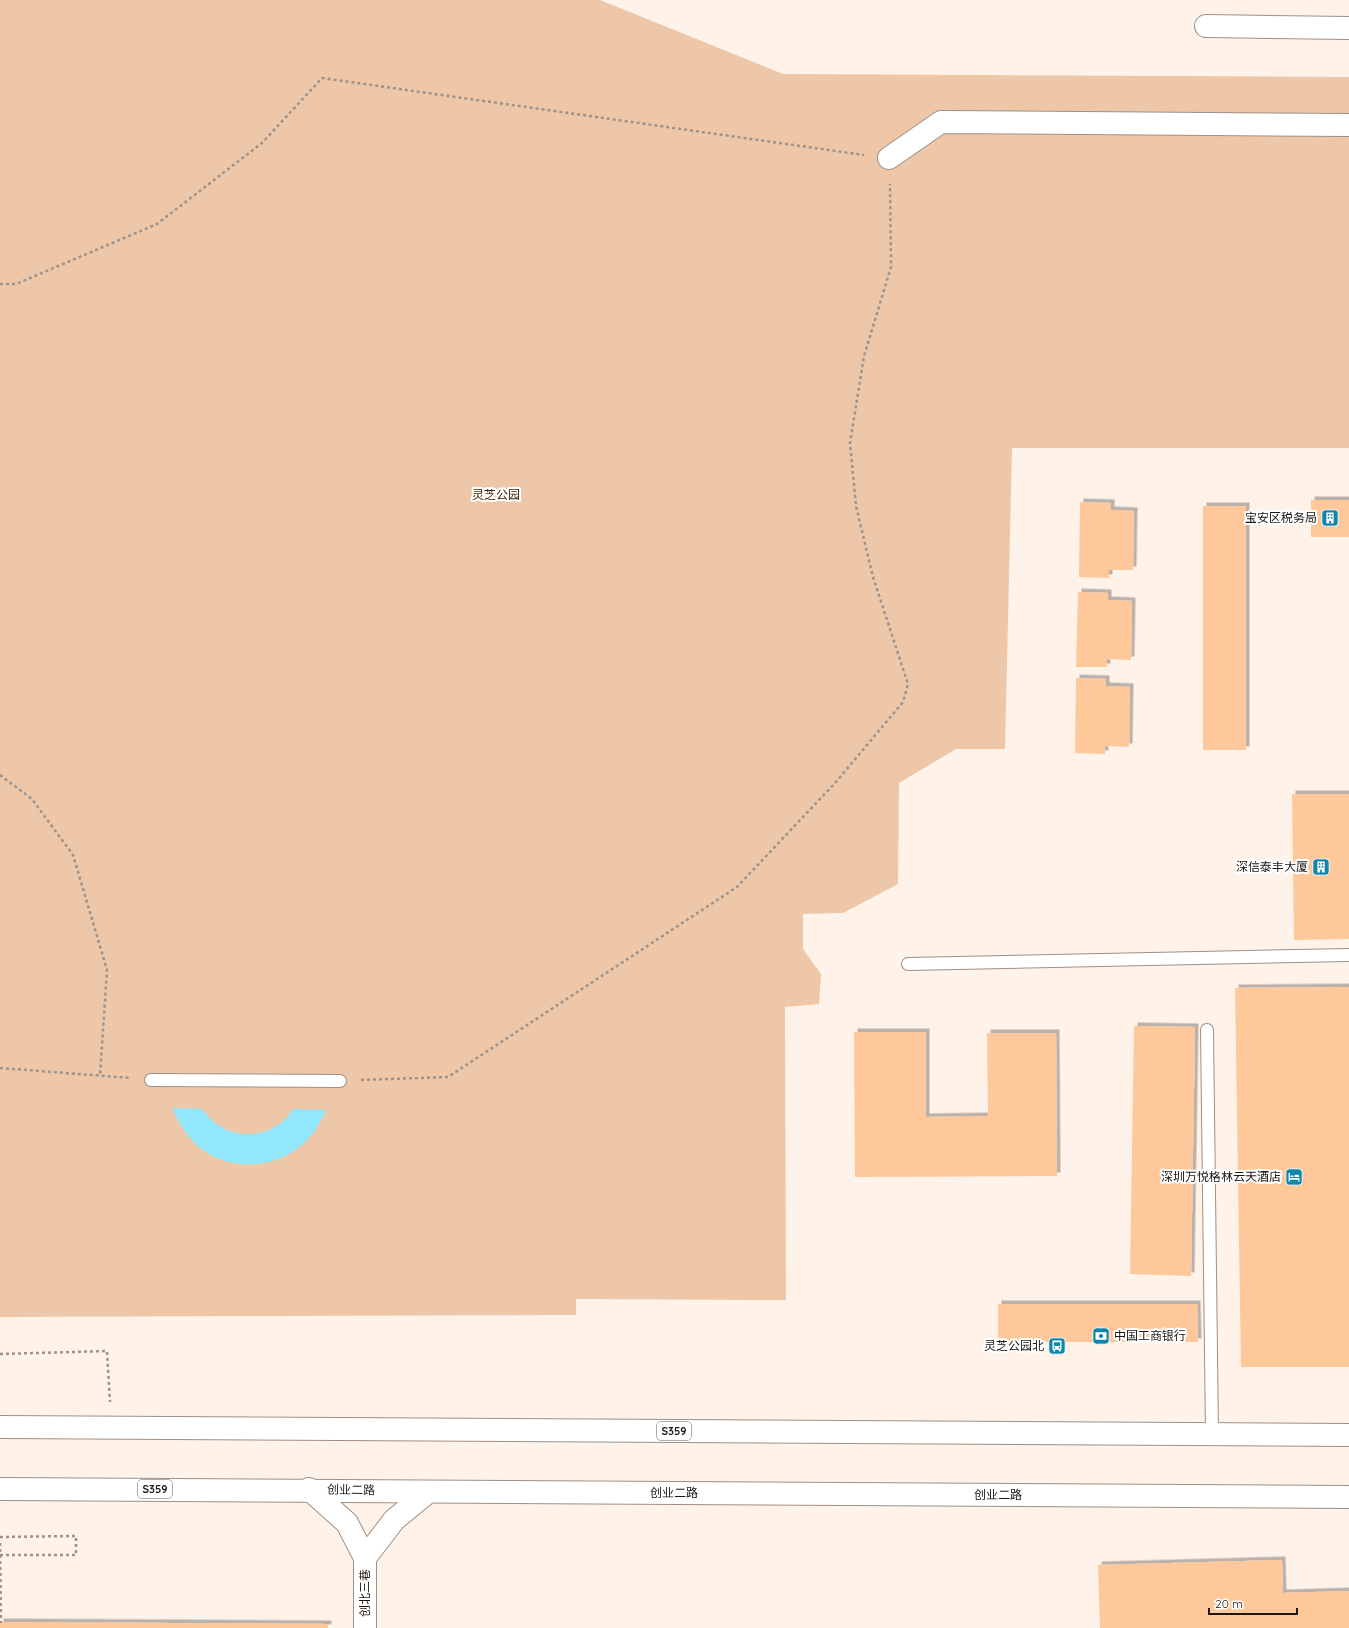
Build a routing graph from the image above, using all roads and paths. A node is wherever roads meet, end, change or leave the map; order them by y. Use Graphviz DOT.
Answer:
graph roads {
  1 [pos="1206,26"];
  2 [pos="1349,28"];
  3 [pos="1349,125"];
  4 [pos="889,158"];
  5 [pos="0,284"];
  6 [pos="0,775"];
  7 [pos="1349,955"];
  8 [pos="908,964"];
  9 [pos="1207,1030"];
  10 [pos="0,1068"];
  11 [pos="100,1076"];
  12 [pos="151,1080"];
  13 [pos="340,1081"];
  14 [pos="0,1354"];
  15 [pos="0,1427"];
  16 [pos="112,1428"];
  17 [pos="1212,1434"];
  18 [pos="1349,1435"];
  19 [pos="0,1489"];
  20 [pos="309,1489"];
  21 [pos="428,1492"];
  22 [pos="1349,1497"];
  23 [pos="0,1537"];
  24 [pos="0,1543"];
  25 [pos="0,1555"];
  26 [pos="365,1558"];
  27 [pos="1,1622"];
  28 [pos="365,1628"];
  1 -- 2 [label="main road"];
  3 -- 4 [label="main road"];
  4 -- 5 [label="path"];
  4 -- 13 [label="path"];
  6 -- 11 [label="path"];
  7 -- 8 [label="lane"];
  9 -- 17 [label="lane"];
  10 -- 11 [label="path"];
  11 -- 12 [label="path"];
  12 -- 13 [label="lane"];
  14 -- 16 [label="path"];
  15 -- 16 [label="main road, S359"];
  16 -- 17 [label="main road, S359"];
  17 -- 18 [label="main road, S359"];
  19 -- 20 [label="main road, 创业二路 / S359"];
  20 -- 21 [label="main road, 创业二路 / S359"];
  20 -- 26 [label="main road"];
  21 -- 22 [label="main road, 创业二路 / S359"];
  21 -- 26 [label="main road"];
  23 -- 25 [label="path"];
  24 -- 27 [label="path, bridge"];
  26 -- 28 [label="main road, 创北三巷"];
}
